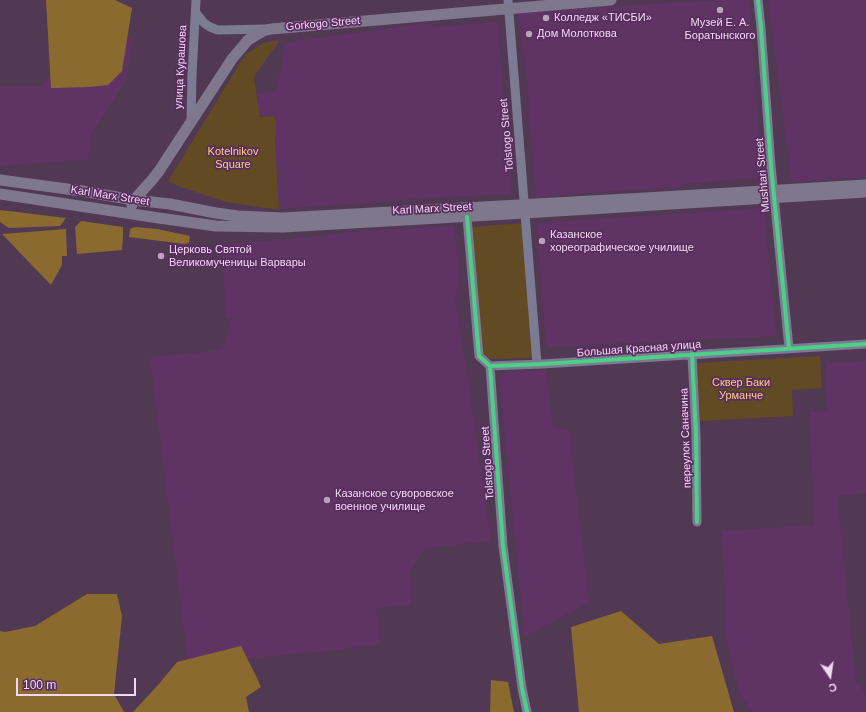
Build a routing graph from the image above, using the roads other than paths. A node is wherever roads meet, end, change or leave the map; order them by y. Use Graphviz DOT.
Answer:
graph roads {
  1 [pos="196,0"];
  2 [pos="611,0"];
  3 [pos="758,0"];
  4 [pos="508,4"];
  5 [pos="196,13"];
  6 [pos="271,29"];
  7 [pos="191,122"];
  8 [pos="0,180"];
  9 [pos="866,185"];
  10 [pos="866,192"];
  11 [pos="0,194"];
  12 [pos="774,194"];
  13 [pos="134,200"];
  14 [pos="525,209"];
  15 [pos="130,213"];
  16 [pos="467,217"];
  17 [pos="866,344"];
  18 [pos="789,348"];
  19 [pos="692,354"];
  20 [pos="537,364"];
  21 [pos="490,366"];
  22 [pos="697,522"];
  23 [pos="527,712"];
  1 -- 5 [label="street, улица Курашова"];
  2 -- 4 [label="main road, Gorkogo Street"];
  3 -- 12 [label="street, Mushtari Street"];
  4 -- 6 [label="main road, Gorkogo Street"];
  4 -- 14 [label="street, Tolstogo Street"];
  5 -- 6 [label="street, улица Курашова"];
  5 -- 7 [label="street, улица Курашова"];
  6 -- 7 [label="main road, Gorkogo Street"];
  7 -- 13 [label="main road, Gorkogo Street"];
  8 -- 13 [label="main road, Karl Marx Street"];
  9 -- 12 [label="main road, Karl Marx Street"];
  10 -- 12 [label="main road, Karl Marx Street"];
  11 -- 15 [label="main road, Karl Marx Street"];
  12 -- 14 [label="main road, Karl Marx Street"];
  12 -- 18 [label="street, Mushtari Street"];
  13 -- 14 [label="main road, Karl Marx Street"];
  13 -- 15 [label="main road, Gorkogo Street"];
  14 -- 16 [label="main road, Karl Marx Street"];
  14 -- 20 [label="street, Tolstogo Street"];
  15 -- 16 [label="main road, Karl Marx Street"];
  16 -- 21 [label="street"];
  17 -- 18 [label="street, Большая Красная улица"];
  18 -- 19 [label="street, Большая Красная улица"];
  19 -- 20 [label="street, Большая Красная улица"];
  19 -- 22 [label="street, переулок Саначина"];
  20 -- 21 [label="street, Большая Красная улица"];
  21 -- 23 [label="street, Tolstogo Street"];
}
